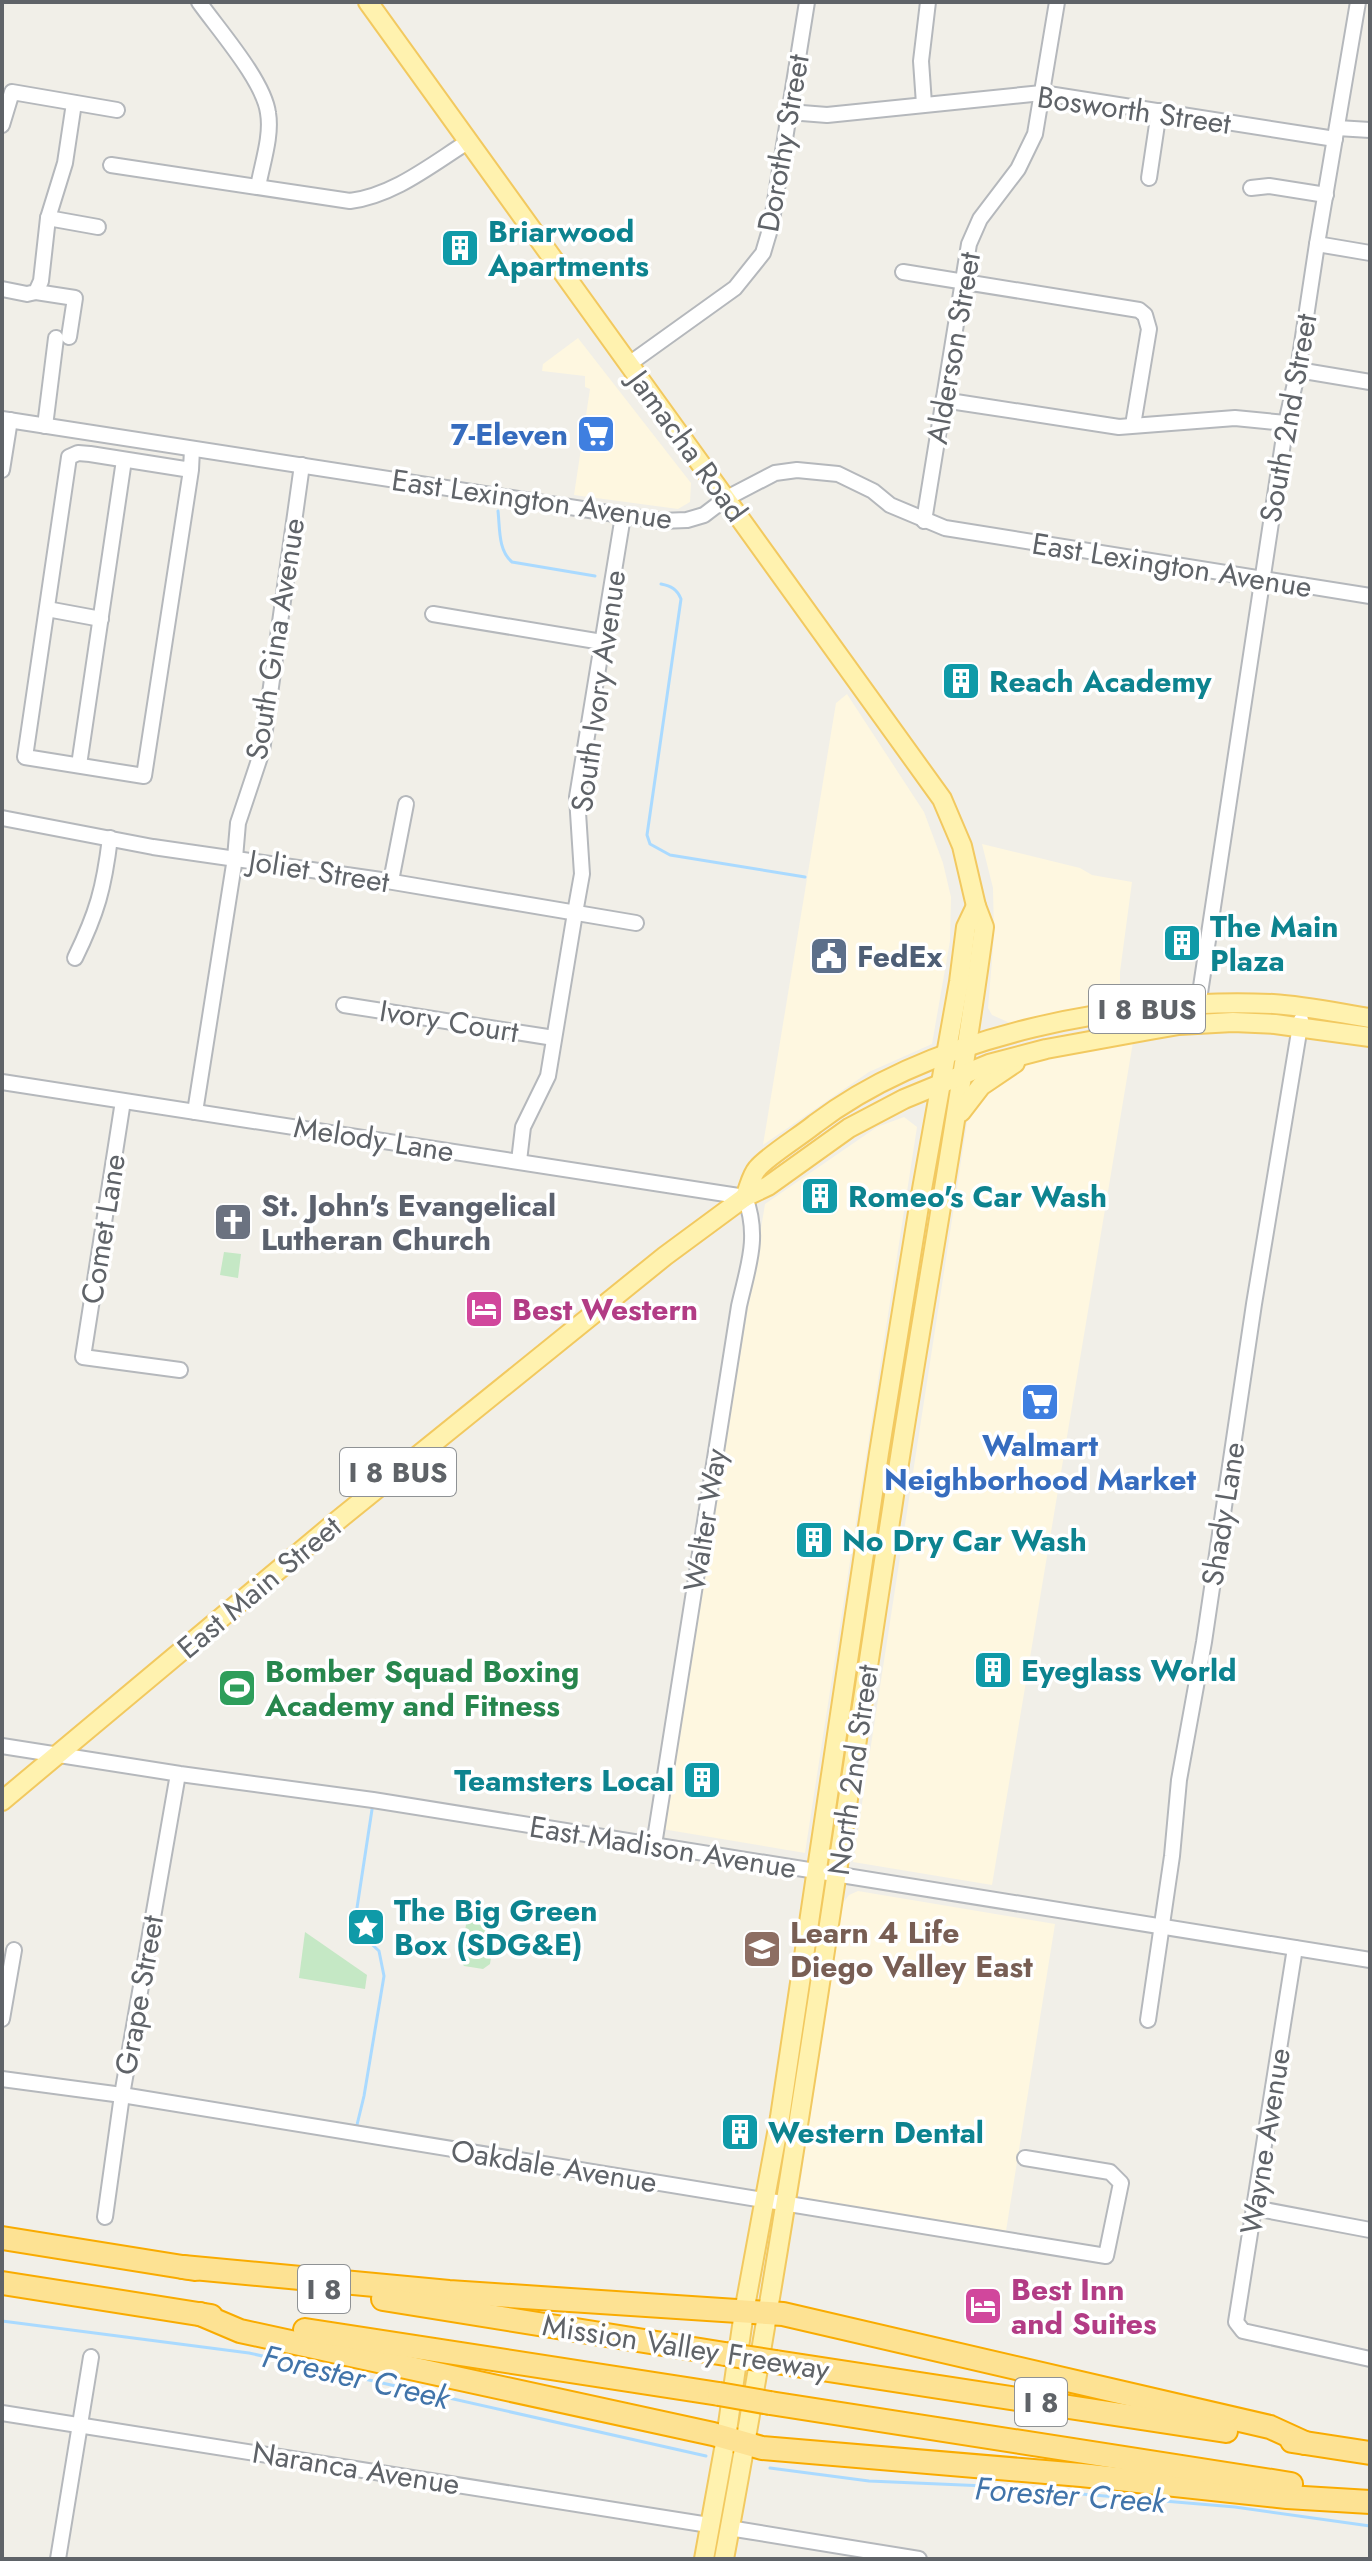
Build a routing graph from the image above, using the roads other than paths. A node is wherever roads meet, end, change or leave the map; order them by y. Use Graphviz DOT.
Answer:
graph roads {
  1 [pos="199,2"];
  2 [pos="368,2"];
  3 [pos="807,2"];
  4 [pos="928,2"];
  5 [pos="1057,2"];
  6 [pos="1358,2"];
  7 [pos="7,91"];
  8 [pos="1042,93"];
  9 [pos="74,103"];
  10 [pos="924,104"];
  11 [pos="117,110"];
  12 [pos="1159,111"];
  13 [pos="789,112"];
  14 [pos="2,125"];
  15 [pos="1370,130"];
  16 [pos="1336,134"];
  17 [pos="469,141"];
  18 [pos="111,165"];
  19 [pos="1149,178"];
  20 [pos="258,187"];
  21 [pos="1251,188"];
  22 [pos="1326,195"];
  23 [pos="48,218"];
  24 [pos="98,227"];
  25 [pos="1317,244"];
  26 [pos="1370,253"];
  27 [pos="903,272"];
  28 [pos="962,281"];
  29 [pos="2,289"];
  30 [pos="36,292"];
  31 [pos="629,364"];
  32 [pos="1298,370"];
  33 [pos="1370,382"];
  34 [pos="943,400"];
  35 [pos="6,420"];
  36 [pos="1286,423"];
  37 [pos="1133,425"];
  38 [pos="45,426"];
  39 [pos="192,449"];
  40 [pos="124,460"];
  41 [pos="302,465"];
  42 [pos="2,470"];
  43 [pos="191,470"];
  44 [pos="725,499"];
  45 [pos="623,516"];
  46 [pos="924,521"];
  47 [pos="1261,578"];
  48 [pos="1370,596"];
  49 [pos="47,609"];
  50 [pos="433,614"];
  51 [pos="101,619"];
  52 [pos="602,642"];
  53 [pos="79,765"];
  54 [pos="406,804"];
  55 [pos="2,818"];
  56 [pos="110,838"];
  57 [pos="235,858"];
  58 [pos="391,881"];
  59 [pos="976,906"];
  60 [pos="575,913"];
  61 [pos="636,923"];
  62 [pos="75,958"];
  63 [pos="344,1005"];
  64 [pos="1199,1005"];
  65 [pos="973,1007"];
  66 [pos="1303,1008"];
  67 [pos="1370,1018"];
  68 [pos="1195,1024"];
  69 [pos="1300,1027"];
  70 [pos="1005,1036"];
  71 [pos="1370,1037"];
  72 [pos="554,1038"];
  73 [pos="967,1047"];
  74 [pos="1031,1053"];
  75 [pos="945,1056"];
  76 [pos="963,1074"];
  77 [pos="2,1082"];
  78 [pos="940,1084"];
  79 [pos="123,1101"];
  80 [pos="898,1102"];
  81 [pos="195,1112"];
  82 [pos="957,1119"];
  83 [pos="934,1128"];
  84 [pos="519,1161"];
  85 [pos="745,1197"];
  86 [pos="898,1345"];
  87 [pos="180,1370"];
  88 [pos="891,1385"];
  89 [pos="913,1386"];
  90 [pos="905,1426"];
  91 [pos="874,1485"];
  92 [pos="892,1509"];
  93 [pos="848,1653"];
  94 [pos="865,1693"];
  95 [pos="2,1746"];
  96 [pos="57,1755"];
  97 [pos="178,1774"];
  98 [pos="2,1801"];
  99 [pos="654,1845"];
  100 [pos="816,1871"];
  101 [pos="837,1875"];
  102 [pos="1162,1926"];
  103 [pos="1295,1948"];
  104 [pos="14,1950"];
  105 [pos="1370,1960"];
  106 [pos="2,2019"];
  107 [pos="1148,2020"];
  108 [pos="2,2079"];
  109 [pos="122,2095"];
  110 [pos="1025,2158"];
  111 [pos="765,2200"];
  112 [pos="786,2204"];
  113 [pos="1254,2208"];
  114 [pos="105,2217"];
  115 [pos="1370,2230"];
  116 [pos="2,2238"];
  117 [pos="183,2267"];
  118 [pos="2,2283"];
  119 [pos="744,2312"];
  120 [pos="200,2314"];
  121 [pos="769,2314"];
  122 [pos="91,2357"];
  123 [pos="1370,2359"];
  124 [pos="2,2413"];
  125 [pos="81,2426"];
  126 [pos="735,2440"];
  127 [pos="1305,2443"];
  128 [pos="1370,2453"];
  129 [pos="721,2462"];
  130 [pos="1370,2496"];
  131 [pos="1370,2502"];
  132 [pos="709,2525"];
  133 [pos="729,2528"];
  134 [pos="900,2558"];
  135 [pos="58,2559"];
  136 [pos="704,2559"];
  137 [pos="715,2559"];
  138 [pos="724,2559"];
  139 [pos="919,2559"];
  1 -- 20 [label="street"];
  2 -- 17 [label="main road, Jamacha Road"];
  3 -- 13 [label="street, Dorothy Street"];
  4 -- 10 [label="street"];
  5 -- 8 [label="street, Alderson Street"];
  6 -- 16 [label="street, South 2nd Street"];
  7 -- 9 [label="street"];
  7 -- 14 [label="street"];
  8 -- 10 [label="street, Bosworth Street"];
  8 -- 12 [label="street, Bosworth Street"];
  8 -- 28 [label="street, Alderson Street"];
  9 -- 11 [label="street"];
  9 -- 23 [label="street"];
  10 -- 13 [label="street, Bosworth Street"];
  12 -- 16 [label="street, Bosworth Street"];
  12 -- 19 [label="street"];
  13 -- 31 [label="street, Dorothy Street"];
  15 -- 16 [label="street, Bosworth Street"];
  16 -- 22 [label="street, South 2nd Street"];
  17 -- 20 [label="street"];
  17 -- 31 [label="main road, Jamacha Road"];
  18 -- 20 [label="street"];
  21 -- 22 [label="street"];
  22 -- 25 [label="street, South 2nd Street"];
  23 -- 24 [label="street"];
  23 -- 30 [label="street"];
  25 -- 26 [label="street"];
  25 -- 32 [label="street, South 2nd Street"];
  27 -- 28 [label="street"];
  28 -- 34 [label="street, Alderson Street"];
  28 -- 37 [label="street"];
  29 -- 30 [label="street"];
  30 -- 38 [label="street"];
  31 -- 44 [label="main road, Jamacha Road"];
  32 -- 33 [label="street"];
  32 -- 36 [label="street, South 2nd Street"];
  34 -- 37 [label="street"];
  34 -- 46 [label="street, Alderson Street"];
  35 -- 38 [label="street, East Lexington Avenue"];
  35 -- 42 [label="street"];
  36 -- 37 [label="street"];
  36 -- 47 [label="street, South 2nd Street"];
  38 -- 39 [label="street, East Lexington Avenue"];
  39 -- 41 [label="street, East Lexington Avenue"];
  39 -- 43 [label="street"];
  40 -- 43 [label="street"];
  40 -- 49 [label="street"];
  40 -- 51 [label="street"];
  41 -- 45 [label="street, East Lexington Avenue"];
  41 -- 57 [label="street, South Gina Avenue"];
  43 -- 53 [label="street"];
  44 -- 45 [label="street, East Lexington Avenue"];
  44 -- 46 [label="street, East Lexington Avenue"];
  44 -- 59 [label="main road, Jamacha Road"];
  45 -- 52 [label="street, South Ivory Avenue"];
  46 -- 47 [label="street, East Lexington Avenue"];
  47 -- 48 [label="street, East Lexington Avenue"];
  47 -- 64 [label="street, South 2nd Street"];
  49 -- 51 [label="street"];
  49 -- 53 [label="street"];
  50 -- 52 [label="street"];
  51 -- 53 [label="street"];
  52 -- 60 [label="street, South Ivory Avenue"];
  54 -- 58 [label="street"];
  55 -- 56 [label="street, Joliet Street"];
  56 -- 57 [label="street, Joliet Street"];
  56 -- 62 [label="street"];
  57 -- 58 [label="street, Joliet Street"];
  57 -- 81 [label="street, South Gina Avenue"];
  58 -- 60 [label="street, Joliet Street"];
  59 -- 65 [label="main road, Jamacha Road"];
  59 -- 75 [label="main road"];
  60 -- 61 [label="street, Joliet Street"];
  60 -- 72 [label="street, South Ivory Avenue"];
  63 -- 72 [label="street, Ivory Court"];
  64 -- 66 [label="main road, East Main Street / I 8 BUS"];
  64 -- 68 [label="street, South 2nd Street"];
  64 -- 70 [label="main road, East Main Street / I 8 BUS"];
  65 -- 70 [label="main road"];
  65 -- 73 [label="main road, Jamacha Road"];
  66 -- 67 [label="main road, East Main Street / I 8 BUS"];
  66 -- 69 [label="street, Shady Lane"];
  68 -- 69 [label="main road, East Main Street / I 8 BUS"];
  68 -- 74 [label="main road, East Main Street / I 8 BUS"];
  69 -- 71 [label="main road, East Main Street / I 8 BUS"];
  69 -- 102 [label="street, Shady Lane"];
  70 -- 73 [label="main road, East Main Street / I 8 BUS"];
  72 -- 84 [label="street, South Ivory Avenue"];
  73 -- 75 [label="main road, East Main Street / I 8 BUS"];
  73 -- 76 [label="main road, Jamacha Road"];
  74 -- 76 [label="main road, East Main Street / I 8 BUS"];
  74 -- 82 [label="main road"];
  75 -- 78 [label="main road"];
  75 -- 85 [label="main road, East Main Street / I 8 BUS"];
  76 -- 78 [label="main road, East Main Street / I 8 BUS"];
  76 -- 82 [label="main road, North 2nd Street"];
  77 -- 79 [label="street, Melody Lane"];
  78 -- 80 [label="main road, East Main Street / I 8 BUS"];
  78 -- 83 [label="main road, North 2nd Street"];
  79 -- 81 [label="street, Melody Lane"];
  79 -- 87 [label="street, Comet Lane"];
  80 -- 83 [label="main road"];
  80 -- 85 [label="main road, East Main Street / I 8 BUS"];
  81 -- 84 [label="street, Melody Lane"];
  82 -- 89 [label="main road, North 2nd Street"];
  83 -- 86 [label="main road, North 2nd Street"];
  84 -- 85 [label="street, Melody Lane"];
  85 -- 96 [label="main road, East Main Street / I 8 BUS"];
  85 -- 99 [label="street, Walter Way"];
  86 -- 88 [label="main road, North 2nd Street"];
  86 -- 89 [label="main road"];
  88 -- 90 [label="main road"];
  88 -- 91 [label="main road, North 2nd Street"];
  89 -- 90 [label="main road, North 2nd Street"];
  90 -- 92 [label="main road, North 2nd Street"];
  91 -- 92 [label="main road"];
  91 -- 93 [label="main road, North 2nd Street"];
  92 -- 94 [label="main road, North 2nd Street"];
  93 -- 94 [label="main road"];
  93 -- 100 [label="main road, North 2nd Street"];
  94 -- 101 [label="main road, North 2nd Street"];
  95 -- 96 [label="street, East Madison Avenue"];
  96 -- 97 [label="street, East Madison Avenue"];
  96 -- 98 [label="main road, East Main Street / I 8 BUS"];
  97 -- 99 [label="street, East Madison Avenue"];
  97 -- 109 [label="street, Grape Street"];
  99 -- 100 [label="street, East Madison Avenue"];
  100 -- 101 [label="street, East Madison Avenue"];
  100 -- 111 [label="main road, North 2nd Street"];
  101 -- 102 [label="street, East Madison Avenue"];
  101 -- 112 [label="main road, North 2nd Street"];
  102 -- 103 [label="street, East Madison Avenue"];
  102 -- 107 [label="street, Shady Lane"];
  103 -- 105 [label="street, East Madison Avenue"];
  103 -- 113 [label="street, Wayne Avenue"];
  104 -- 106 [label="street"];
  108 -- 109 [label="street, Oakdale Avenue"];
  109 -- 111 [label="street, Oakdale Avenue"];
  109 -- 114 [label="street, Grape Street"];
  110 -- 112 [label="street, Oakdale Avenue"];
  111 -- 112 [label="street, Oakdale Avenue"];
  111 -- 119 [label="main road, North 2nd Street"];
  112 -- 121 [label="main road, North 2nd Street"];
  113 -- 115 [label="street"];
  113 -- 123 [label="street, Wayne Avenue"];
  116 -- 117 [label="highway, Mission Valley Freeway / I 8"];
  117 -- 119 [label="highway"];
  117 -- 127 [label="highway, Mission Valley Freeway / I 8, bridge"];
  118 -- 120 [label="highway, Mission Valley Freeway / I 8"];
  119 -- 121 [label="highway"];
  119 -- 126 [label="main road, North 2nd Street"];
  120 -- 126 [label="highway"];
  120 -- 130 [label="highway, Mission Valley Freeway / I 8, bridge"];
  121 -- 126 [label="main road, North 2nd Street"];
  121 -- 127 [label="highway"];
  122 -- 125 [label="street"];
  124 -- 125 [label="street, Naranca Avenue"];
  125 -- 132 [label="street, Naranca Avenue"];
  125 -- 135 [label="street"];
  126 -- 129 [label="main road, North 2nd Street"];
  126 -- 131 [label="highway"];
  126 -- 133 [label="main road, North 2nd Street"];
  127 -- 128 [label="highway, Mission Valley Freeway / I 8"];
  129 -- 132 [label="main road, North 2nd Street"];
  129 -- 133 [label="main road"];
  132 -- 136 [label="main road, North 2nd Street"];
  132 -- 137 [label="main road"];
  133 -- 134 [label="street"];
  133 -- 138 [label="main road, North 2nd Street"];
  134 -- 139 [label="street"];
}
